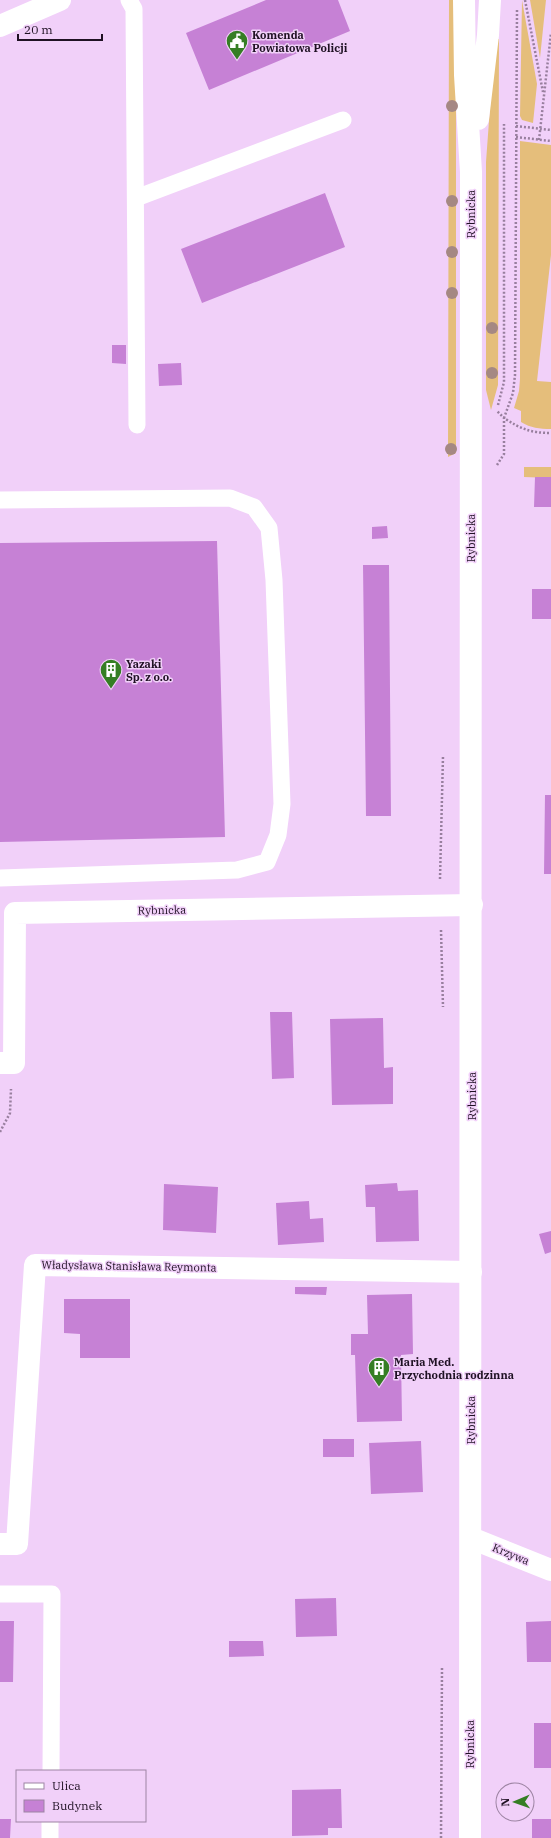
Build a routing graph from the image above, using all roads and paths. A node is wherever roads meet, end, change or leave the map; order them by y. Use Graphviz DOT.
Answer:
graph roads {
  1 [pos="60,0"];
  2 [pos="129,0"];
  3 [pos="464,0"];
  4 [pos="490,0"];
  5 [pos="525,0"];
  6 [pos="517,6"];
  7 [pos="0,26"];
  8 [pos="551,33"];
  9 [pos="544,94"];
  10 [pos="343,120"];
  11 [pos="504,122"];
  12 [pos="516,126"];
  13 [pos="540,129"];
  14 [pos="551,130"];
  15 [pos="516,137"];
  16 [pos="539,140"];
  17 [pos="551,141"];
  18 [pos="471,172"];
  19 [pos="136,198"];
  20 [pos="504,418"];
  21 [pos="137,425"];
  22 [pos="551,433"];
  23 [pos="495,469"];
  24 [pos="0,500"];
  25 [pos="0,878"];
  26 [pos="472,905"];
  27 [pos="7,1063"];
  28 [pos="0,1132"];
  29 [pos="471,1272"];
  30 [pos="471,1538"];
  31 [pos="0,1544"];
  32 [pos="551,1570"];
  33 [pos="0,1594"];
  34 [pos="51,1770"];
  35 [pos="50,1822"];
  36 [pos="50,1838"];
  37 [pos="470,1838"];
  1 -- 7 [label="street"];
  2 -- 19 [label="lane"];
  3 -- 18 [label="street, Rybnicka"];
  4 -- 18 [label="street, Rybnicka"];
  5 -- 9 [label="path"];
  6 -- 12 [label="path"];
  8 -- 9 [label="path"];
  9 -- 13 [label="path"];
  10 -- 19 [label="lane"];
  11 -- 20 [label="path"];
  12 -- 13 [label="path"];
  12 -- 15 [label="path"];
  13 -- 14 [label="path"];
  13 -- 16 [label="path"];
  15 -- 16 [label="path"];
  15 -- 20 [label="path"];
  16 -- 17 [label="path"];
  18 -- 26 [label="street, Rybnicka"];
  19 -- 21 [label="lane"];
  20 -- 22 [label="path"];
  20 -- 23 [label="path"];
  24 -- 25 [label="lane"];
  26 -- 27 [label="street, Rybnicka"];
  26 -- 29 [label="street, Rybnicka"];
  27 -- 28 [label="path"];
  29 -- 30 [label="street, Rybnicka"];
  29 -- 31 [label="street, Władysława Stanisława Reymonta"];
  30 -- 32 [label="street, Krzywa"];
  30 -- 37 [label="street, Rybnicka"];
  33 -- 34 [label="lane"];
  35 -- 36 [label="lane"];
}
